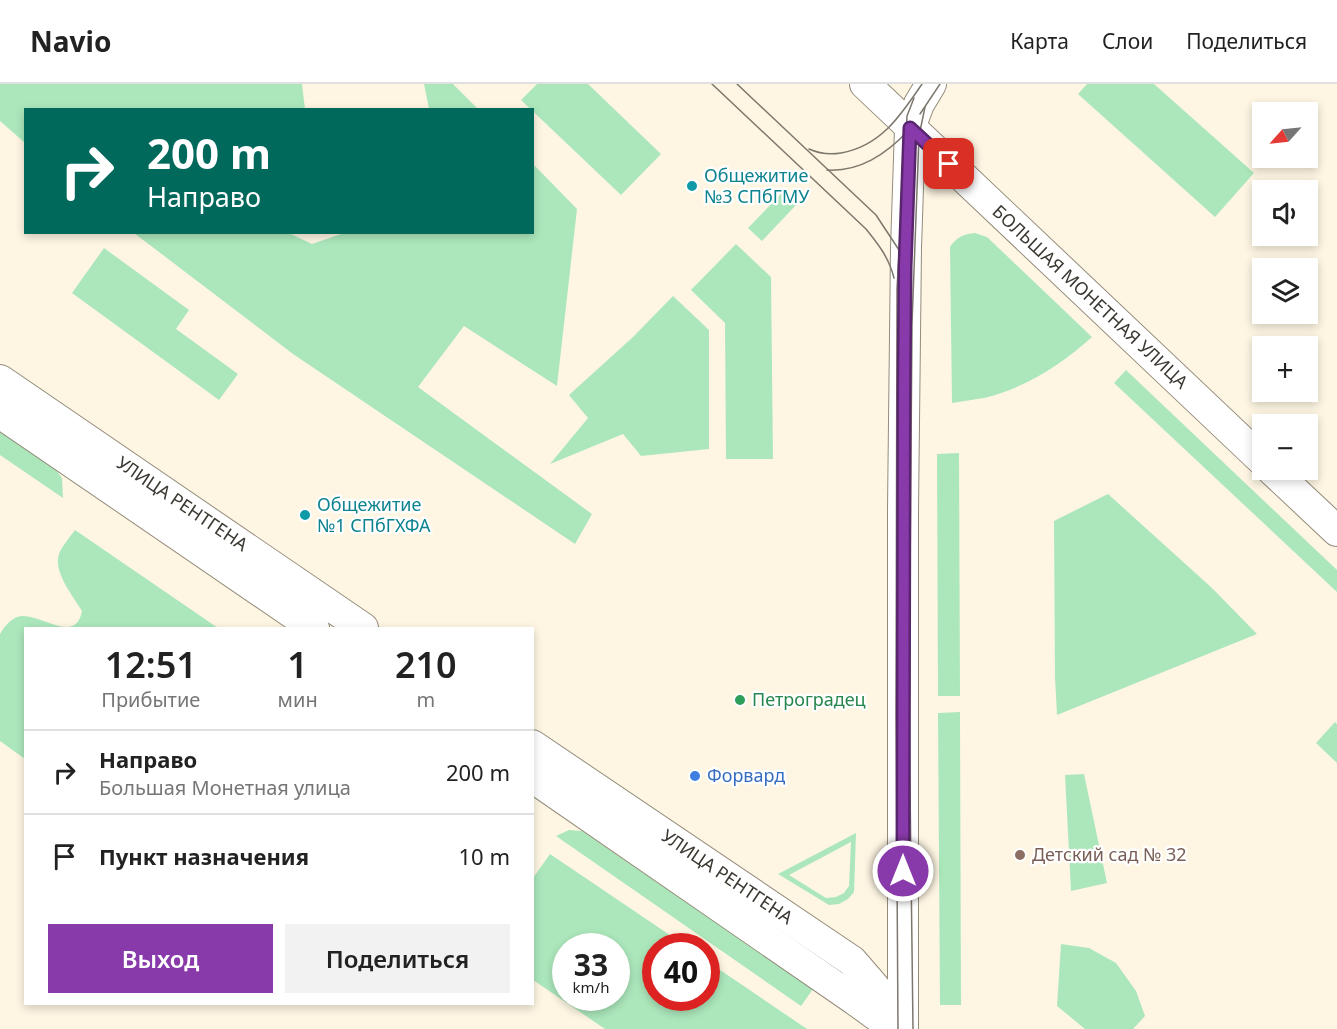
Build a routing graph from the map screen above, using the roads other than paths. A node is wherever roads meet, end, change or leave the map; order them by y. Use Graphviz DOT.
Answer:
graph roads {
  1 [pos="865,84"];
  2 [pos="931,84"];
  3 [pos="910,128"];
  4 [pos="0,380"];
  5 [pos="0,414"];
  6 [pos="1252,451"];
  7 [pos="1283,480"];
  8 [pos="1337,531"];
  9 [pos="313,627"];
  10 [pos="362,627"];
  11 [pos="534,746"];
  12 [pos="534,778"];
  13 [pos="895,1029"];
  14 [pos="902,1029"];
  1 -- 3 [label="street, БОЛЬШАЯ МОНЕТНАЯ УЛИЦА"];
  2 -- 3 [label="street"];
  3 -- 6 [label="street, БОЛЬШАЯ МОНЕТНАЯ УЛИЦА"];
  3 -- 14 [label="street"];
  4 -- 10 [label="street, УЛИЦА РЕНТГЕНА"];
  5 -- 9 [label="street, УЛИЦА РЕНТГЕНА"];
  7 -- 8 [label="street"];
  11 -- 14 [label="street, УЛИЦА РЕНТГЕНА"];
  12 -- 13 [label="street, УЛИЦА РЕНТГЕНА"];
}
